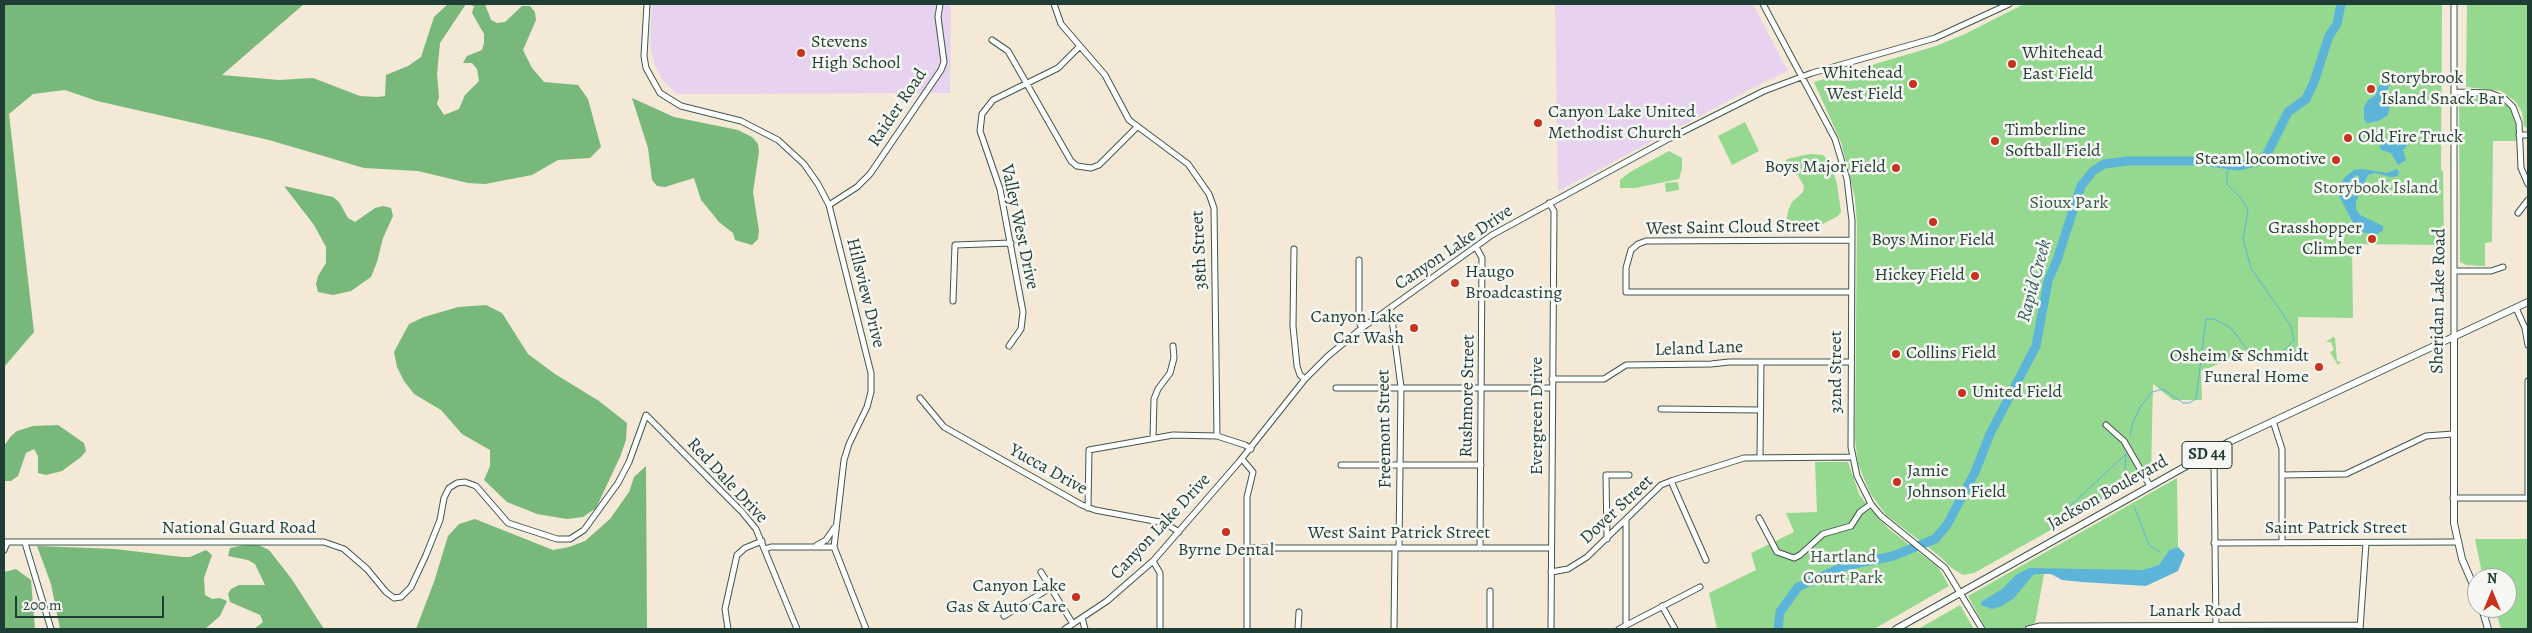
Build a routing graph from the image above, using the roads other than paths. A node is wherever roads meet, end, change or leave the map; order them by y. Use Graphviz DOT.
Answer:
graph roads {
  1 [pos="647,4"];
  2 [pos="940,4"];
  3 [pos="1054,4"];
  4 [pos="1763,4"];
  5 [pos="2008,4"];
  6 [pos="2454,4"];
  7 [pos="992,40"];
  8 [pos="1080,46"];
  9 [pos="1802,76"];
  10 [pos="1026,85"];
  11 [pos="2454,92"];
  12 [pos="1136,128"];
  13 [pos="2519,135"];
  14 [pos="2528,135"];
  15 [pos="2528,184"];
  16 [pos="2528,200"];
  17 [pos="1549,204"];
  18 [pos="829,205"];
  19 [pos="2518,213"];
  20 [pos="1852,240"];
  21 [pos="1011,243"];
  22 [pos="1476,247"];
  23 [pos="1294,250"];
  24 [pos="1359,260"];
  25 [pos="2503,267"];
  26 [pos="2455,271"];
  27 [pos="1851,292"];
  28 [pos="953,301"];
  29 [pos="2528,302"];
  30 [pos="2516,308"];
  31 [pos="1386,311"];
  32 [pos="1362,328"];
  33 [pos="2454,337"];
  34 [pos="2528,345"];
  35 [pos="1009,346"];
  36 [pos="1173,346"];
  37 [pos="1761,362"];
  38 [pos="1851,362"];
  39 [pos="1305,378"];
  40 [pos="1552,379"];
  41 [pos="2528,381"];
  42 [pos="1401,387"];
  43 [pos="1336,388"];
  44 [pos="1552,388"];
  45 [pos="1482,389"];
  46 [pos="920,398"];
  47 [pos="1662,409"];
  48 [pos="1760,410"];
  49 [pos="646,415"];
  50 [pos="2273,421"];
  51 [pos="2106,425"];
  52 [pos="2453,434"];
  53 [pos="1217,436"];
  54 [pos="1153,438"];
  55 [pos="1251,449"];
  56 [pos="2210,453"];
  57 [pos="1760,456"];
  58 [pos="1852,457"];
  59 [pos="1242,459"];
  60 [pos="1341,466"];
  61 [pos="1400,466"];
  62 [pos="1480,466"];
  63 [pos="1629,475"];
  64 [pos="2282,475"];
  65 [pos="1670,482"];
  66 [pos="2150,486"];
  67 [pos="2453,498"];
  68 [pos="2528,498"];
  69 [pos="1871,504"];
  70 [pos="1088,508"];
  71 [pos="838,518"];
  72 [pos="1759,518"];
  73 [pos="1626,522"];
  74 [pos="1179,532"];
  75 [pos="1607,539"];
  76 [pos="762,541"];
  77 [pos="6,542"];
  78 [pos="2366,542"];
  79 [pos="2457,542"];
  80 [pos="25,543"];
  81 [pos="2214,543"];
  82 [pos="2282,543"];
  83 [pos="816,546"];
  84 [pos="834,547"];
  85 [pos="1480,547"];
  86 [pos="1246,548"];
  87 [pos="1397,548"];
  88 [pos="1551,548"];
  89 [pos="765,549"];
  90 [pos="4,550"];
  91 [pos="1706,560"];
  92 [pos="1153,561"];
  93 [pos="1041,572"];
  94 [pos="1552,572"];
  95 [pos="2467,572"];
  96 [pos="1700,587"];
  97 [pos="1050,588"];
  98 [pos="1490,591"];
  99 [pos="1961,593"];
  100 [pos="1662,606"];
  101 [pos="1299,612"];
  102 [pos="1004,616"];
  103 [pos="1082,618"];
  104 [pos="1073,624"];
  105 [pos="1626,625"];
  106 [pos="2288,627"];
  107 [pos="2360,627"];
  108 [pos="2142,628"];
  109 [pos="2216,628"];
  110 [pos="51,629"];
  111 [pos="728,629"];
  112 [pos="797,629"];
  113 [pos="866,629"];
  114 [pos="1065,629"];
  115 [pos="1085,629"];
  116 [pos="1160,629"];
  117 [pos="1247,629"];
  118 [pos="1298,629"];
  119 [pos="1394,629"];
  120 [pos="1490,629"];
  121 [pos="1551,629"];
  122 [pos="1619,629"];
  123 [pos="1675,629"];
  124 [pos="1896,629"];
  125 [pos="1982,629"];
  126 [pos="2029,629"];
  1 -- 18 [label="street, Hillsview Drive"];
  2 -- 18 [label="street, Raider Road"];
  3 -- 8 [label="street, 38th Street"];
  4 -- 9 [label="street, 32nd Street"];
  5 -- 9 [label="street, Canyon Lake Drive"];
  6 -- 11 [label="street, Sheridan Lake Road"];
  7 -- 10 [label="street"];
  8 -- 10 [label="street, Valley West Drive"];
  8 -- 12 [label="street, 38th Street"];
  9 -- 17 [label="street, Canyon Lake Drive"];
  9 -- 20 [label="street, 32nd Street"];
  10 -- 12 [label="street"];
  10 -- 21 [label="street, Valley West Drive"];
  11 -- 13 [label="street"];
  11 -- 26 [label="street, Sheridan Lake Road"];
  12 -- 53 [label="street, 38th Street"];
  13 -- 14 [label="street"];
  13 -- 15 [label="street"];
  16 -- 19 [label="street"];
  17 -- 22 [label="street, Canyon Lake Drive"];
  17 -- 40 [label="street, Evergreen Drive"];
  18 -- 71 [label="street, Hillsview Drive"];
  20 -- 27 [label="street, 32nd Street"];
  20 -- 27 [label="street, West Saint Cloud Street"];
  21 -- 28 [label="street"];
  21 -- 35 [label="street, Valley West Drive"];
  22 -- 31 [label="street, Canyon Lake Drive"];
  22 -- 45 [label="street, Rushmore Street"];
  23 -- 39 [label="street"];
  24 -- 32 [label="street"];
  25 -- 26 [label="street"];
  26 -- 33 [label="street, Sheridan Lake Road"];
  27 -- 38 [label="street, 32nd Street"];
  29 -- 30 [label="main road, Jackson Boulevard / SD 44"];
  30 -- 33 [label="main road, Jackson Boulevard / SD 44"];
  30 -- 34 [label="street"];
  31 -- 32 [label="street, Canyon Lake Drive"];
  31 -- 42 [label="street, Freemont Street"];
  32 -- 39 [label="street, Canyon Lake Drive"];
  33 -- 50 [label="main road, Jackson Boulevard / SD 44"];
  33 -- 52 [label="main road, Sheridan Lake Road"];
  36 -- 54 [label="street"];
  37 -- 38 [label="street, Leland Lane"];
  37 -- 40 [label="street, Leland Lane"];
  37 -- 48 [label="street"];
  38 -- 58 [label="street, 32nd Street"];
  39 -- 55 [label="street, Canyon Lake Drive"];
  40 -- 44 [label="street, Evergreen Drive"];
  41 -- 68 [label="street"];
  42 -- 43 [label="street"];
  42 -- 45 [label="street"];
  42 -- 61 [label="street, Freemont Street"];
  44 -- 45 [label="street"];
  44 -- 88 [label="street, Evergreen Drive"];
  45 -- 62 [label="street, Rushmore Street"];
  46 -- 70 [label="street, Yucca Drive"];
  47 -- 48 [label="street"];
  48 -- 57 [label="street"];
  49 -- 76 [label="street, Red Dale Drive"];
  49 -- 80 [label="street, National Guard Road"];
  50 -- 56 [label="main road, Jackson Boulevard / SD 44"];
  50 -- 64 [label="street"];
  51 -- 66 [label="street"];
  52 -- 64 [label="street"];
  52 -- 67 [label="main road, Sheridan Lake Road"];
  53 -- 54 [label="street"];
  53 -- 55 [label="street"];
  54 -- 70 [label="street"];
  55 -- 59 [label="street, Canyon Lake Drive"];
  56 -- 66 [label="main road, Jackson Boulevard / SD 44"];
  56 -- 81 [label="street"];
  57 -- 58 [label="street, Dover Street"];
  57 -- 65 [label="street, Dover Street"];
  58 -- 69 [label="street, 32nd Street"];
  59 -- 74 [label="street, Canyon Lake Drive"];
  59 -- 86 [label="street"];
  60 -- 61 [label="street"];
  61 -- 62 [label="street"];
  61 -- 87 [label="street, Freemont Street"];
  62 -- 85 [label="street, Rushmore Street"];
  63 -- 75 [label="street"];
  64 -- 82 [label="street"];
  65 -- 73 [label="street, Dover Street"];
  65 -- 91 [label="street"];
  66 -- 99 [label="main road, Jackson Boulevard / SD 44"];
  67 -- 68 [label="street"];
  67 -- 79 [label="main road, Sheridan Lake Road"];
  69 -- 72 [label="street"];
  69 -- 99 [label="street, 32nd Street"];
  70 -- 74 [label="street, Yucca Drive"];
  71 -- 83 [label="street"];
  71 -- 84 [label="street, Hillsview Drive"];
  73 -- 75 [label="street, Dover Street"];
  73 -- 105 [label="street"];
  74 -- 92 [label="street, Canyon Lake Drive"];
  75 -- 94 [label="street, Dover Street"];
  76 -- 89 [label="street, Red Dale Drive"];
  76 -- 111 [label="street"];
  77 -- 80 [label="street, National Guard Road"];
  77 -- 90 [label="street"];
  78 -- 79 [label="street, Saint Patrick Street"];
  78 -- 82 [label="street, Saint Patrick Street"];
  78 -- 107 [label="street"];
  79 -- 95 [label="main road, Sheridan Lake Road"];
  80 -- 110 [label="street"];
  81 -- 82 [label="street, Saint Patrick Street"];
  81 -- 109 [label="street"];
  83 -- 84 [label="street"];
  83 -- 89 [label="street"];
  84 -- 113 [label="street, Hillsview Drive"];
  85 -- 87 [label="street, West Saint Patrick Street"];
  85 -- 88 [label="street, West Saint Patrick Street"];
  86 -- 87 [label="street, West Saint Patrick Street"];
  86 -- 117 [label="street"];
  87 -- 119 [label="street, Freemont Street"];
  88 -- 94 [label="street, Evergreen Drive"];
  89 -- 112 [label="street, Red Dale Drive"];
  92 -- 103 [label="street, Canyon Lake Drive"];
  92 -- 116 [label="street"];
  93 -- 97 [label="street"];
  94 -- 121 [label="street, Evergreen Drive"];
  96 -- 100 [label="street"];
  97 -- 102 [label="street"];
  97 -- 104 [label="street"];
  98 -- 120 [label="street"];
  99 -- 124 [label="main road, Jackson Boulevard / SD 44"];
  99 -- 125 [label="street, 32nd Street"];
  100 -- 105 [label="street"];
  100 -- 123 [label="street"];
  101 -- 118 [label="street"];
  103 -- 104 [label="street, Canyon Lake Drive"];
  103 -- 115 [label="street"];
  104 -- 114 [label="street, Canyon Lake Drive"];
  105 -- 122 [label="street"];
  106 -- 107 [label="street, Lanark Road"];
  106 -- 109 [label="street, Lanark Road"];
  108 -- 109 [label="street, Lanark Road"];
  108 -- 126 [label="street, Lanark Road"];
}
